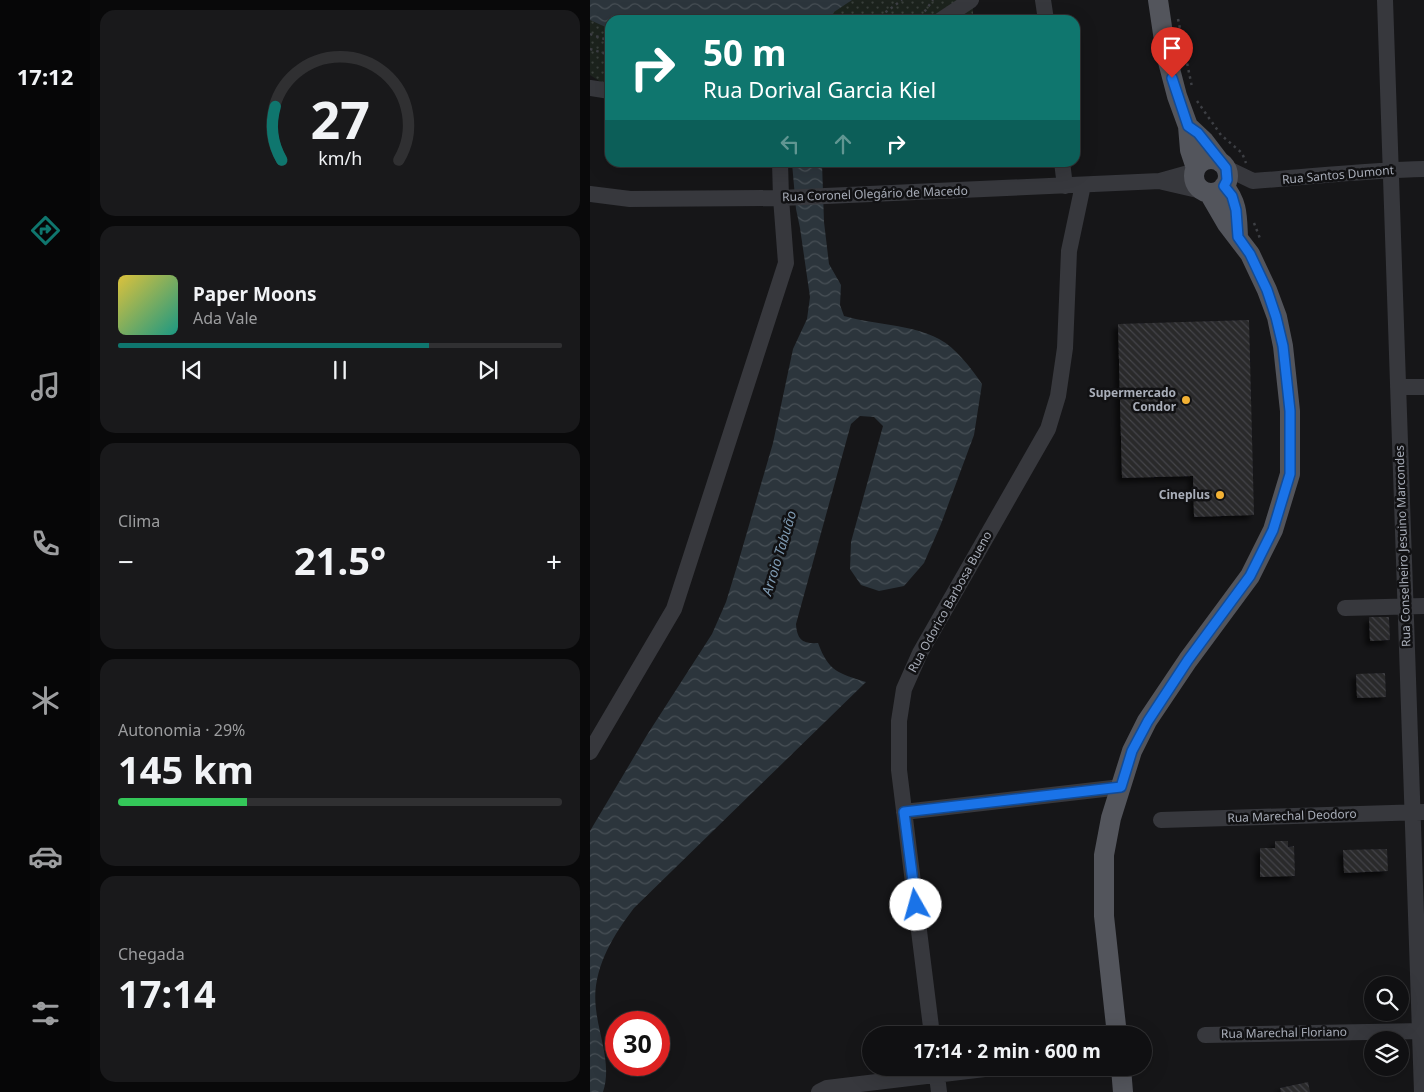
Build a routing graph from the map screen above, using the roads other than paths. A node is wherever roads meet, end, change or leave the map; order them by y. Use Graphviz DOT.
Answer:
graph roads {
  1 [pos="971,0"];
  2 [pos="1043,0"];
  3 [pos="1158,0"];
  4 [pos="1385,0"];
  5 [pos="948,15"];
  6 [pos="1045,15"];
  7 [pos="590,88"];
  8 [pos="605,91"];
  9 [pos="781,167"];
  10 [pos="1063,167"];
  11 [pos="1424,169"];
  12 [pos="1390,170"];
  13 [pos="1212,178"];
  14 [pos="1084,185"];
  15 [pos="1065,186"];
  16 [pos="590,194"];
  17 [pos="786,198"];
  18 [pos="1398,387"];
  19 [pos="1424,387"];
  20 [pos="1424,606"];
  21 [pos="1345,608"];
  22 [pos="1405,608"];
  23 [pos="590,752"];
  24 [pos="1121,787"];
  25 [pos="904,812"];
  26 [pos="1418,812"];
  27 [pos="1161,820"];
  28 [pos="931,1026"];
  29 [pos="1117,1026"];
  30 [pos="1422,1031"];
  31 [pos="1205,1035"];
  32 [pos="905,1076"];
  33 [pos="938,1076"];
  34 [pos="1122,1076"];
  35 [pos="819,1092"];
  36 [pos="940,1092"];
  37 [pos="1123,1092"];
  38 [pos="1422,1092"];
  1 -- 5 [label="street"];
  2 -- 6 [label="street"];
  3 -- 13 [label="main road"];
  4 -- 12 [label="street, Rua Conselheiro Jesuino Marcondes"];
  7 -- 8 [label="street"];
  9 -- 17 [label="street"];
  10 -- 15 [label="street"];
  11 -- 12 [label="street, Rua Santos Dumont"];
  12 -- 13 [label="street, Rua Santos Dumont"];
  12 -- 18 [label="street, Rua Conselheiro Jesuino Marcondes"];
  13 -- 14 [label="street, Rua Coronel Olegário de Macedo"];
  13 -- 24 [label="main road"];
  14 -- 15 [label="street, Rua Coronel Olegário de Macedo"];
  14 -- 25 [label="street, Rua Odorico Barbosa Bueno"];
  15 -- 17 [label="street, Rua Coronel Olegário de Macedo"];
  16 -- 17 [label="street, Rua Coronel Olegário de Macedo"];
  17 -- 23 [label="street"];
  18 -- 19 [label="street"];
  18 -- 22 [label="street, Rua Conselheiro Jesuino Marcondes"];
  20 -- 22 [label="street"];
  21 -- 22 [label="street"];
  22 -- 26 [label="street, Rua Conselheiro Jesuino Marcondes"];
  24 -- 25 [label="street"];
  24 -- 29 [label="main road"];
  25 -- 28 [label="street, Rua Odorico Barbosa Bueno"];
  26 -- 27 [label="street, Rua Marechal Deodoro"];
  26 -- 30 [label="street, Rua Conselheiro Jesuino Marcondes"];
  30 -- 31 [label="street, Rua Marechal Floriano"];
  30 -- 38 [label="street, Rua Conselheiro Jesuino Marcondes"];
  32 -- 35 [label="street"];
  33 -- 36 [label="street"];
  34 -- 37 [label="main road"];
}
